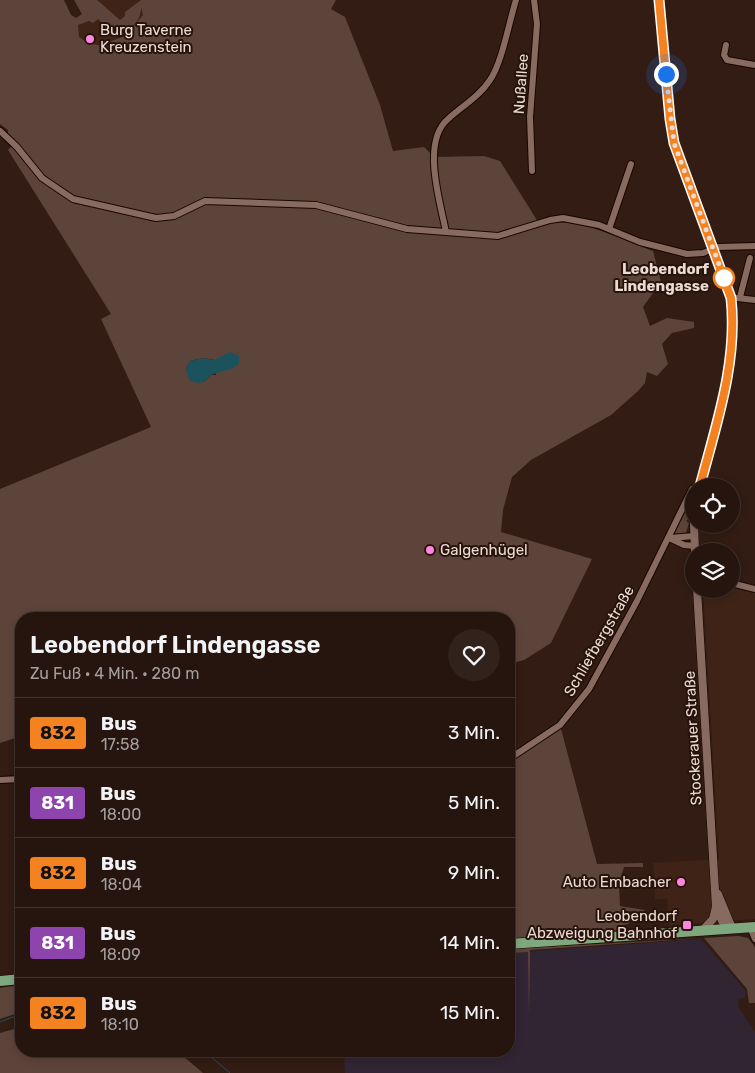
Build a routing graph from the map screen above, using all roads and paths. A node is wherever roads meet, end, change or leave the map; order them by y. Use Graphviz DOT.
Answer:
graph roads {
  1 [pos="516,0"];
  2 [pos="659,0"];
  3 [pos="533,1"];
  4 [pos="726,45"];
  5 [pos="755,65"];
  6 [pos="0,131"];
  7 [pos="631,164"];
  8 [pos="532,171"];
  9 [pos="609,230"];
  10 [pos="446,232"];
  11 [pos="754,245"];
  12 [pos="713,249"];
  13 [pos="750,258"];
  14 [pos="735,298"];
  15 [pos="755,300"];
  16 [pos="699,478"];
  17 [pos="685,508"];
  18 [pos="694,536"];
  19 [pos="669,538"];
  20 [pos="695,543"];
  21 [pos="685,545"];
  22 [pos="740,585"];
  23 [pos="755,589"];
  24 [pos="698,598"];
  25 [pos="515,755"];
  26 [pos="15,779"];
  27 [pos="0,780"];
  28 [pos="715,886"];
  29 [pos="716,908"];
  30 [pos="753,927"];
  31 [pos="732,928"];
  32 [pos="702,930"];
  33 [pos="755,939"];
  34 [pos="515,944"];
  35 [pos="15,980"];
  36 [pos="0,981"];
  1 -- 10 [label="street"];
  2 -- 12 [label="street"];
  3 -- 8 [label="street, Nußallee"];
  4 -- 5 [label="street"];
  6 -- 10 [label="street"];
  7 -- 9 [label="street"];
  9 -- 10 [label="street"];
  9 -- 12 [label="street"];
  11 -- 12 [label="street"];
  12 -- 14 [label="street"];
  13 -- 14 [label="street"];
  14 -- 15 [label="street"];
  14 -- 16 [label="street"];
  17 -- 19 [label="street, Schliefbergstraße"];
  18 -- 19 [label="street"];
  18 -- 20 [label="street"];
  19 -- 21 [label="street"];
  19 -- 25 [label="street, Schliefbergstraße"];
  22 -- 23 [label="street"];
  24 -- 28 [label="street, Stockerauer Straße"];
  26 -- 27 [label="street"];
  28 -- 29 [label="street, Stockerauer Straße"];
  28 -- 31 [label="street, Stockerauer Straße"];
  29 -- 31 [label="street"];
  29 -- 32 [label="street"];
  30 -- 31 [label="main road"];
  30 -- 33 [label="street"];
  31 -- 32 [label="main road"];
  32 -- 34 [label="main road"];
  35 -- 36 [label="main road"];
}
